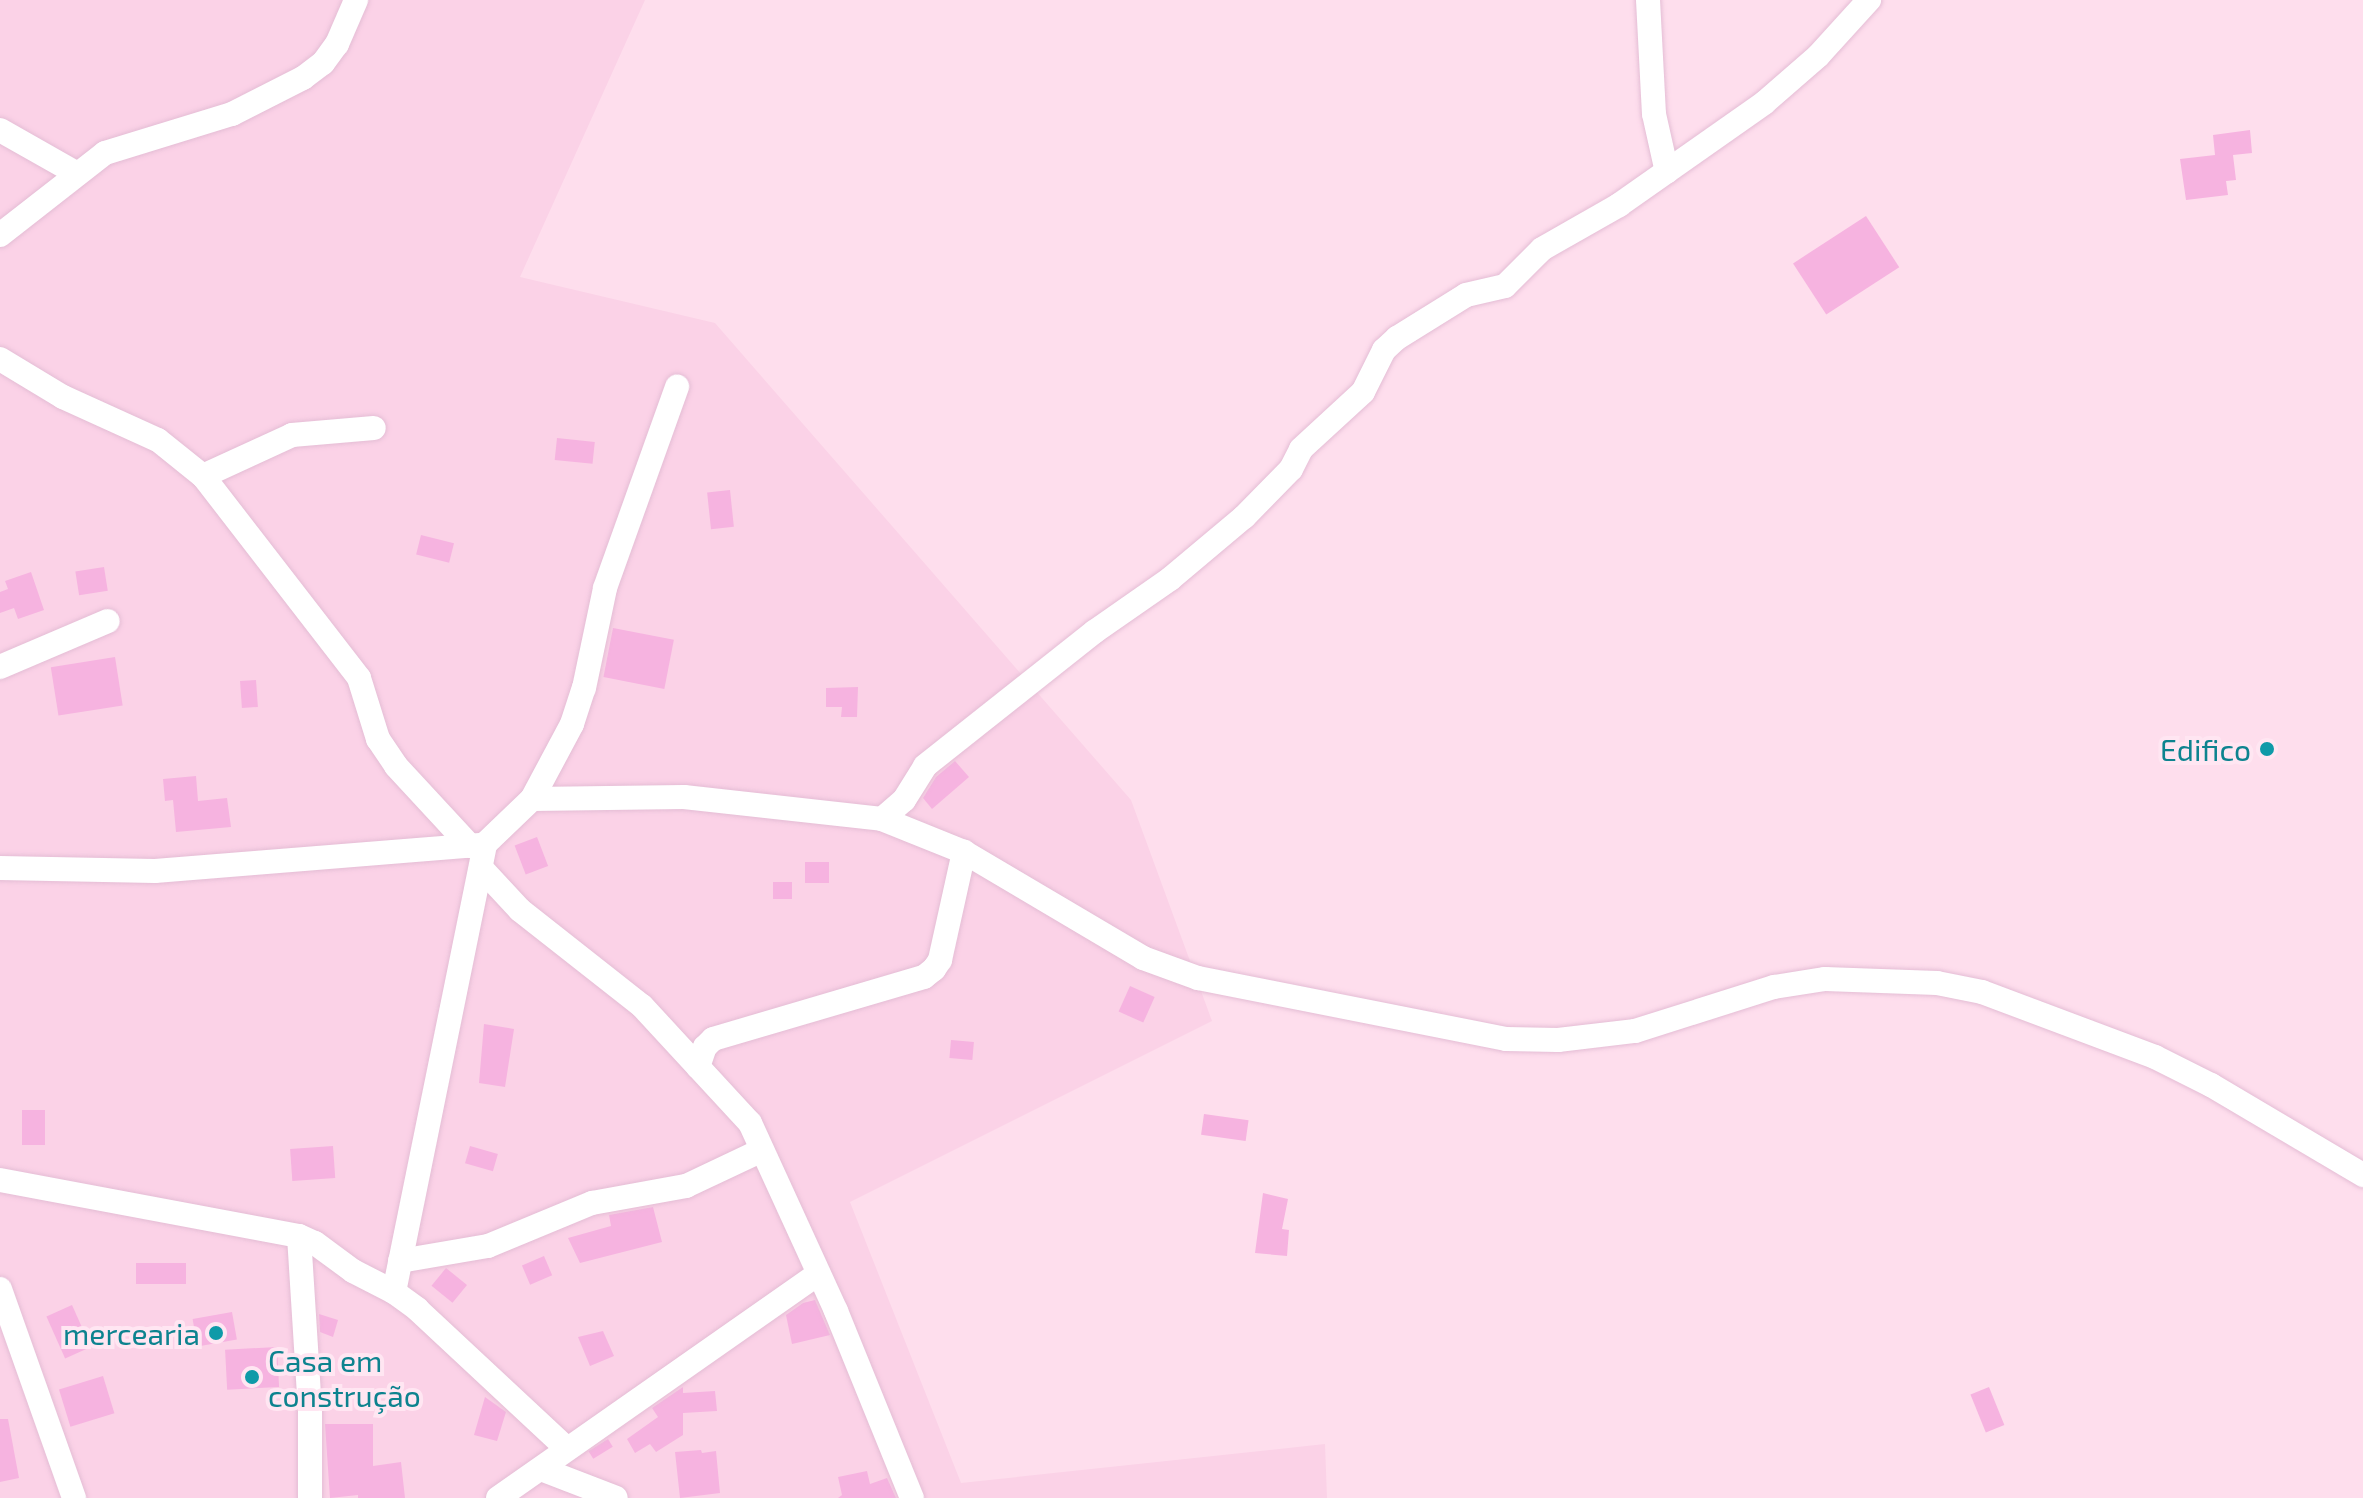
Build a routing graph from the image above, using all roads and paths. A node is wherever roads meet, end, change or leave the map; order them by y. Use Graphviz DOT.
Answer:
graph roads {
  1 [pos="356,0"];
  2 [pos="1648,0"];
  3 [pos="1869,0"];
  4 [pos="0,130"];
  5 [pos="1667,172"];
  6 [pos="76,173"];
  7 [pos="0,235"];
  8 [pos="0,359"];
  9 [pos="677,387"];
  10 [pos="374,428"];
  11 [pos="203,476"];
  12 [pos="108,621"];
  13 [pos="0,667"];
  14 [pos="532,799"];
  15 [pos="882,819"];
  16 [pos="964,852"];
  17 [pos="479,853"];
  18 [pos="0,868"];
  19 [pos="698,1067"];
  20 [pos="762,1150"];
  21 [pos="2363,1175"];
  22 [pos="0,1180"];
  23 [pos="299,1236"];
  24 [pos="400,1261"];
  25 [pos="818,1274"];
  26 [pos="0,1289"];
  27 [pos="394,1292"];
  28 [pos="567,1449"];
  29 [pos="541,1469"];
  30 [pos="74,1498"];
  31 [pos="310,1498"];
  32 [pos="498,1498"];
  33 [pos="616,1498"];
  34 [pos="912,1498"];
  1 -- 6 [label="street"];
  2 -- 5 [label="street"];
  3 -- 5 [label="street"];
  4 -- 6 [label="street"];
  5 -- 15 [label="street"];
  6 -- 7 [label="street"];
  8 -- 11 [label="street"];
  9 -- 14 [label="street"];
  10 -- 11 [label="street"];
  11 -- 17 [label="street"];
  12 -- 13 [label="street"];
  14 -- 15 [label="street"];
  14 -- 17 [label="street"];
  15 -- 16 [label="street"];
  16 -- 19 [label="street"];
  16 -- 21 [label="street"];
  17 -- 18 [label="street"];
  17 -- 19 [label="street"];
  17 -- 24 [label="street"];
  19 -- 20 [label="street"];
  20 -- 24 [label="street"];
  20 -- 25 [label="street"];
  22 -- 23 [label="street"];
  23 -- 27 [label="street"];
  23 -- 31 [label="street"];
  24 -- 27 [label="street"];
  25 -- 28 [label="street"];
  25 -- 34 [label="street"];
  26 -- 30 [label="street"];
  27 -- 28 [label="street"];
  28 -- 29 [label="street"];
  29 -- 32 [label="street"];
  29 -- 33 [label="street"];
}
